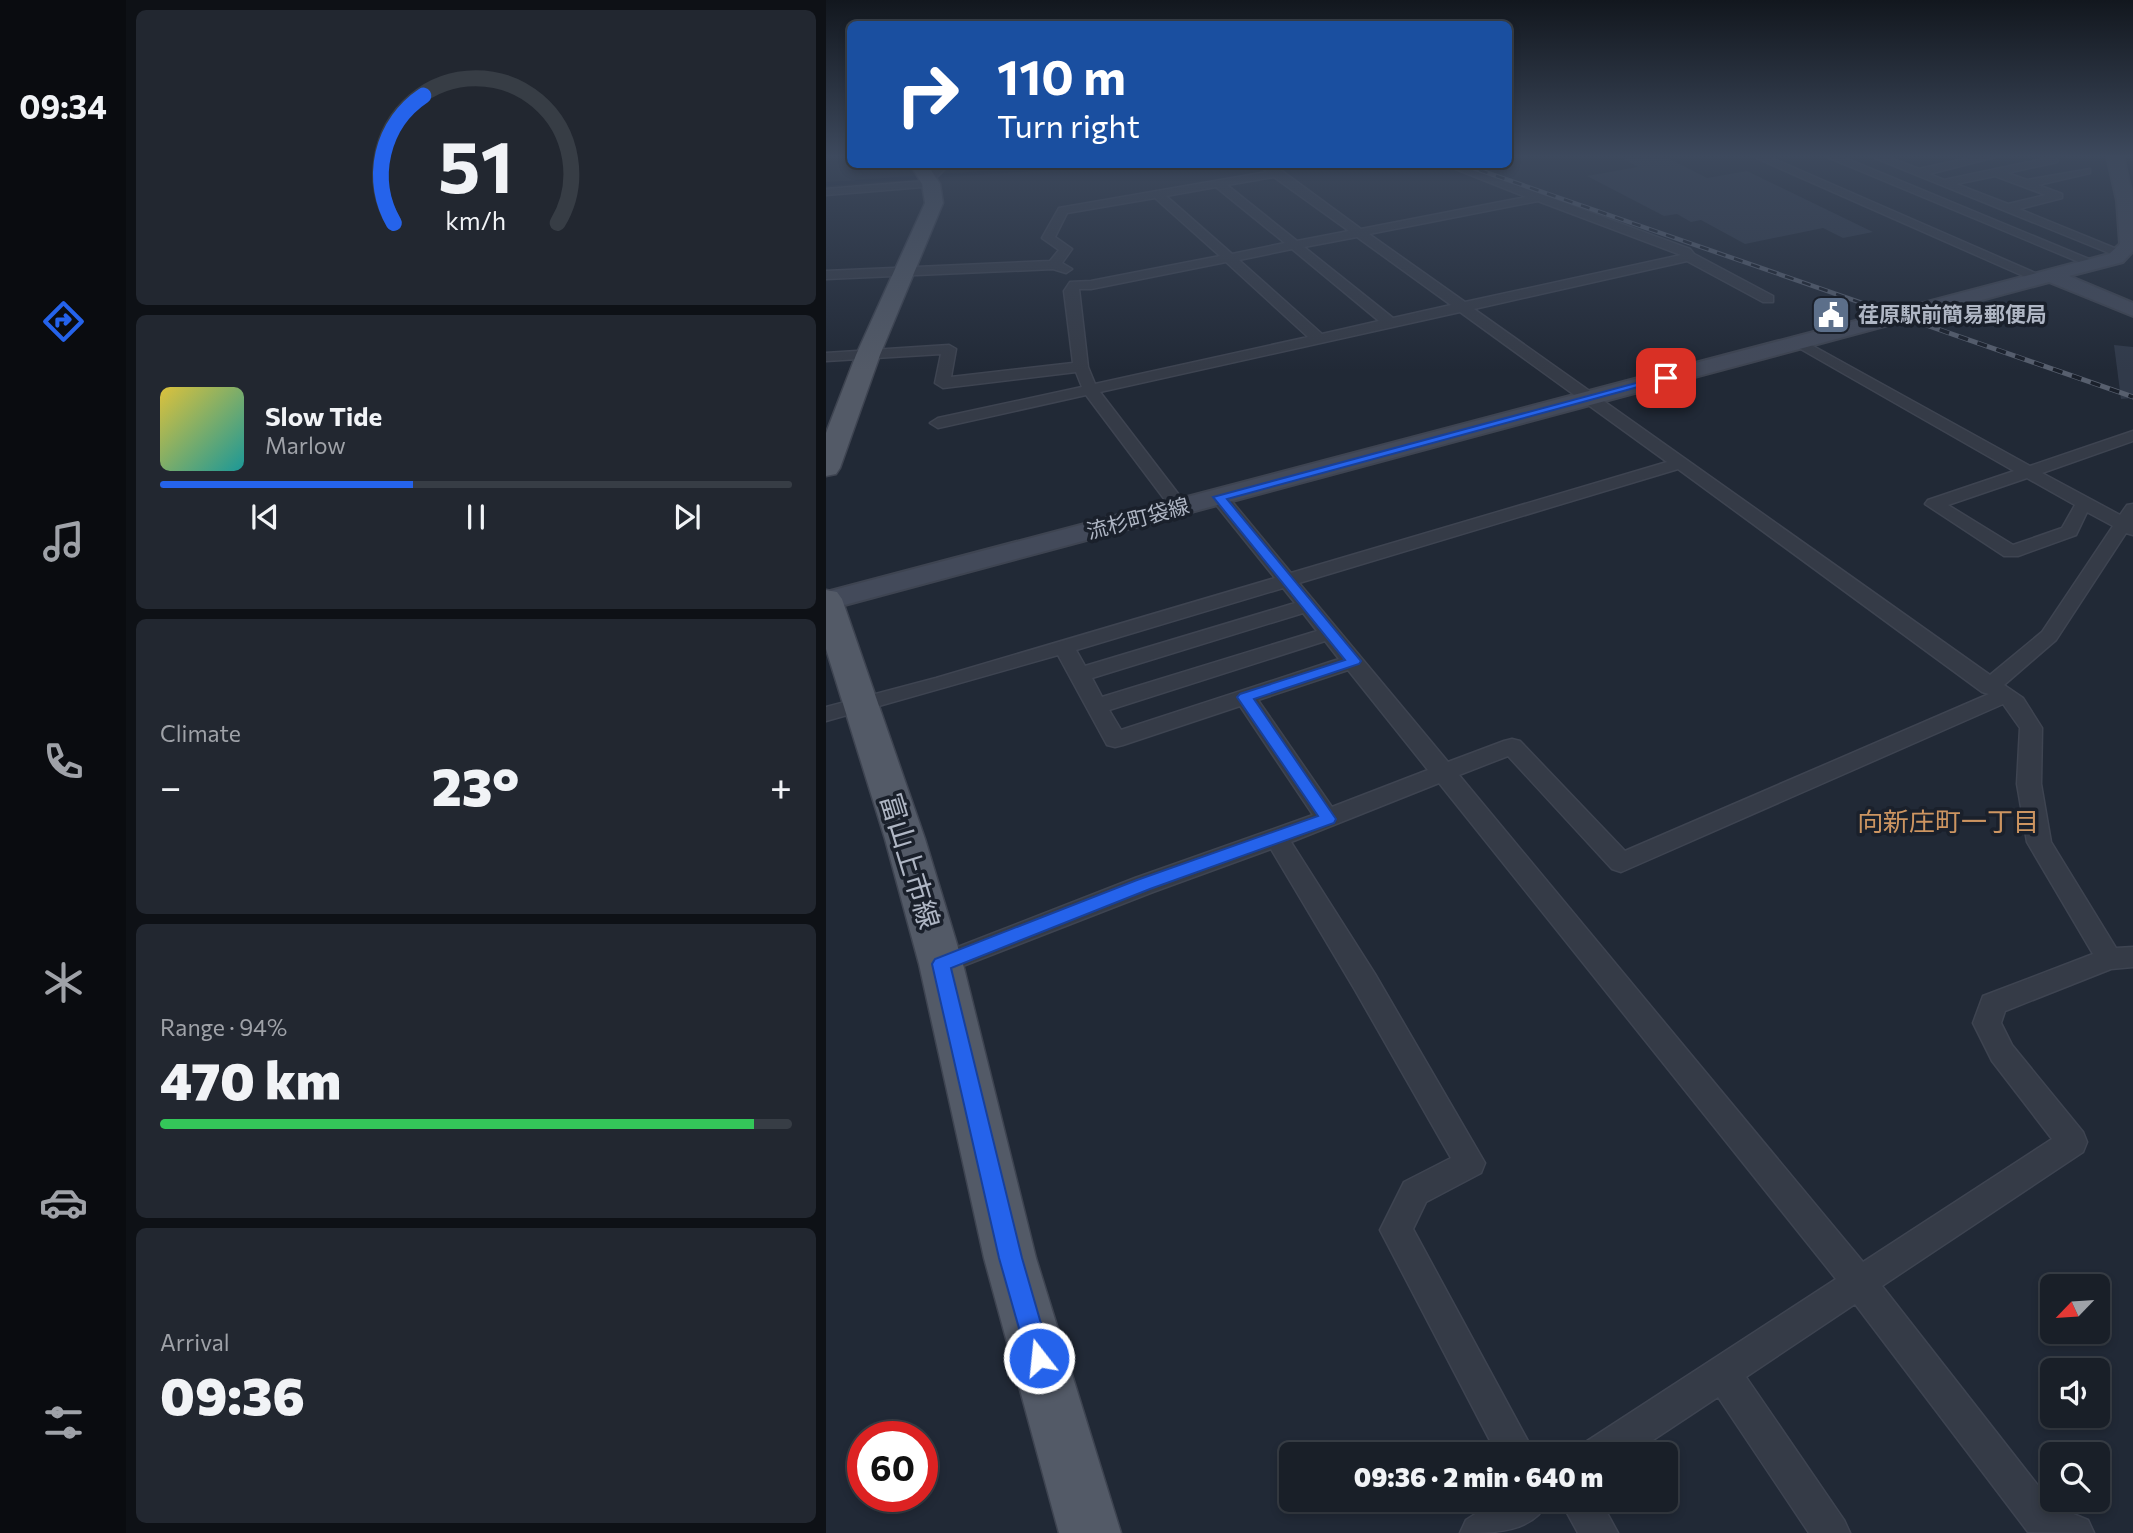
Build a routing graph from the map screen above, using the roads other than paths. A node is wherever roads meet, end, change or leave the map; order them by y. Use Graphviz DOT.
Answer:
graph roads {
  1 [pos="924,228"];
  2 [pos="1053,228"];
  3 [pos="1197,228"];
  4 [pos="1271,228"];
  5 [pos="1354,228"];
  6 [pos="1383,228"];
  7 [pos="1619,228"];
  8 [pos="1922,228"];
  9 [pos="2007,228"];
  10 [pos="2056,228"];
  11 [pos="2127,228"];
  12 [pos="1360,232"];
  13 [pos="1954,241"];
  14 [pos="1292,245"];
  15 [pos="2123,254"];
  16 [pos="1231,257"];
  17 [pos="1689,257"];
  18 [pos="2095,264"];
  19 [pos="1054,265"];
  20 [pos="904,270"];
  21 [pos="826,275"];
  22 [pos="2047,277"];
  23 [pos="1075,285"];
  24 [pos="1768,299"];
  25 [pos="1465,307"];
  26 [pos="2133,310"];
  27 [pos="1390,324"];
  28 [pos="1319,340"];
  29 [pos="1799,344"];
  30 [pos="868,355"];
  31 [pos="826,357"];
  32 [pos="1082,367"];
  33 [pos="1091,391"];
  34 [pos="1591,398"];
  35 [pos="938,422"];
  36 [pos="2133,436"];
  37 [pos="1681,463"];
  38 [pos="826,468"];
  39 [pos="2029,471"];
  40 [pos="1219,497"];
  41 [pos="2089,505"];
  42 [pos="1180,508"];
  43 [pos="2129,521"];
  44 [pos="1286,579"];
  45 [pos="826,600"];
  46 [pos="1308,605"];
  47 [pos="1331,633"];
  48 [pos="1063,645"];
  49 [pos="1354,661"];
  50 [pos="1079,675"];
  51 [pos="1998,691"];
  52 [pos="1245,697"];
  53 [pos="1095,707"];
  54 [pos="844,710"];
  55 [pos="1444,772"];
  56 [pos="1328,819"];
  57 [pos="1276,838"];
  58 [pos="2121,958"];
  59 [pos="941,964"];
  60 [pos="1860,1284"];
  61 [pos="1723,1374"];
  62 [pos="1511,1442"];
  63 [pos="1618,1442"];
  64 [pos="1511,1512"];
  65 [pos="1586,1512"];
  66 [pos="1090,1533"];
  67 [pos="1479,1533"];
  68 [pos="1599,1533"];
  69 [pos="1831,1533"];
  70 [pos="2075,1533"];
  1 -- 20 [label="main road"];
  2 -- 19 [label="street"];
  3 -- 16 [label="street"];
  4 -- 14 [label="street"];
  5 -- 12 [label="street"];
  6 -- 12 [label="street"];
  7 -- 17 [label="street"];
  8 -- 13 [label="street"];
  9 -- 13 [label="street"];
  9 -- 18 [label="street"];
  10 -- 15 [label="street"];
  11 -- 15 [label="main road"];
  12 -- 14 [label="street"];
  12 -- 25 [label="street"];
  13 -- 22 [label="street"];
  14 -- 16 [label="street"];
  14 -- 27 [label="street"];
  15 -- 18 [label="main road, 流杉町袋線"];
  16 -- 23 [label="street"];
  16 -- 28 [label="street"];
  17 -- 24 [label="street"];
  17 -- 25 [label="street"];
  18 -- 22 [label="main road, 流杉町袋線"];
  19 -- 20 [label="street"];
  19 -- 23 [label="street"];
  20 -- 21 [label="street"];
  20 -- 30 [label="main road"];
  22 -- 26 [label="main road"];
  22 -- 29 [label="main road, 流杉町袋線"];
  23 -- 32 [label="street"];
  25 -- 27 [label="street"];
  25 -- 34 [label="street"];
  27 -- 28 [label="street"];
  28 -- 33 [label="street"];
  29 -- 34 [label="main road, 流杉町袋線"];
  29 -- 39 [label="street"];
  30 -- 31 [label="street"];
  30 -- 32 [label="street"];
  30 -- 38 [label="main road"];
  32 -- 33 [label="street"];
  33 -- 35 [label="street"];
  33 -- 42 [label="street"];
  34 -- 37 [label="street"];
  34 -- 40 [label="main road, 流杉町袋線"];
  36 -- 39 [label="street"];
  37 -- 44 [label="street"];
  37 -- 51 [label="street"];
  39 -- 41 [label="street"];
  39 -- 41 [label="street"];
  40 -- 42 [label="main road, 流杉町袋線"];
  40 -- 44 [label="street"];
  41 -- 43 [label="street"];
  42 -- 45 [label="main road, 流杉町袋線"];
  43 -- 51 [label="street"];
  44 -- 46 [label="street"];
  44 -- 48 [label="street"];
  45 -- 54 [label="main road, 富山上市線"];
  46 -- 47 [label="street"];
  46 -- 50 [label="street"];
  47 -- 49 [label="street"];
  47 -- 53 [label="street"];
  48 -- 50 [label="street"];
  48 -- 54 [label="street"];
  49 -- 52 [label="street"];
  49 -- 55 [label="street"];
  50 -- 53 [label="street"];
  51 -- 55 [label="street"];
  51 -- 58 [label="street"];
  52 -- 53 [label="street"];
  52 -- 56 [label="street"];
  54 -- 59 [label="main road, 富山上市線"];
  55 -- 56 [label="street"];
  55 -- 60 [label="street"];
  56 -- 57 [label="street"];
  57 -- 59 [label="street"];
  57 -- 62 [label="street"];
  58 -- 60 [label="street"];
  59 -- 66 [label="main road, 富山上市線"];
  60 -- 61 [label="street"];
  60 -- 70 [label="street"];
  61 -- 63 [label="street"];
  61 -- 69 [label="street"];
  64 -- 67 [label="street"];
  65 -- 68 [label="street"];
}
